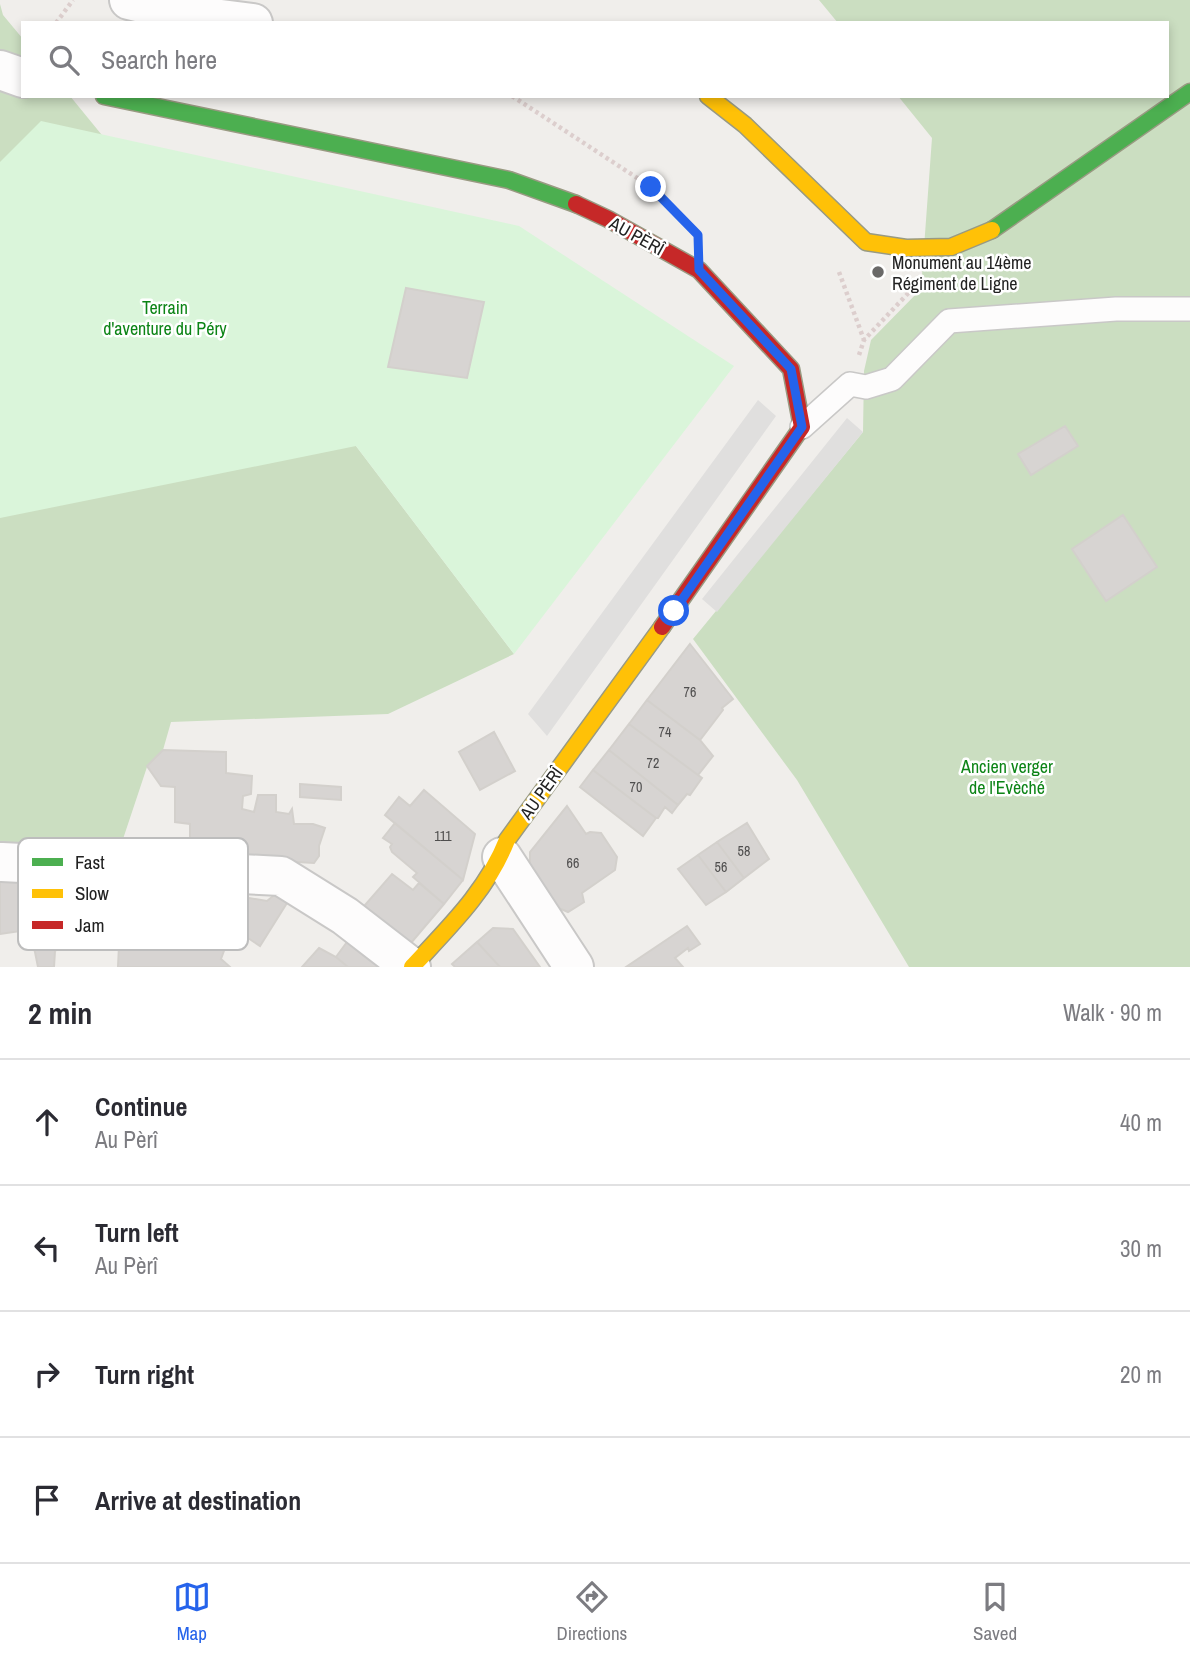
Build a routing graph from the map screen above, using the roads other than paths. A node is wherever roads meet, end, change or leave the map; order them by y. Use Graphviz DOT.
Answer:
graph roads {
  1 [pos="129,0"];
  2 [pos="237,21"];
  3 [pos="0,70"];
  4 [pos="21,77"];
  5 [pos="1190,92"];
  6 [pos="114,98"];
  7 [pos="711,98"];
  8 [pos="1190,309"];
  9 [pos="802,427"];
  10 [pos="502,857"];
  11 [pos="2,862"];
  12 [pos="18,863"];
  13 [pos="248,874"];
  14 [pos="411,967"];
  15 [pos="574,967"];
  1 -- 2 [label="street"];
  3 -- 4 [label="street"];
  5 -- 7 [label="street"];
  6 -- 9 [label="street, AU PÈRÎ"];
  8 -- 9 [label="lane"];
  9 -- 10 [label="street, AU PÈRÎ"];
  10 -- 14 [label="street, AU PÈRÎ"];
  10 -- 15 [label="street"];
  11 -- 12 [label="street"];
  13 -- 14 [label="street"];
}
